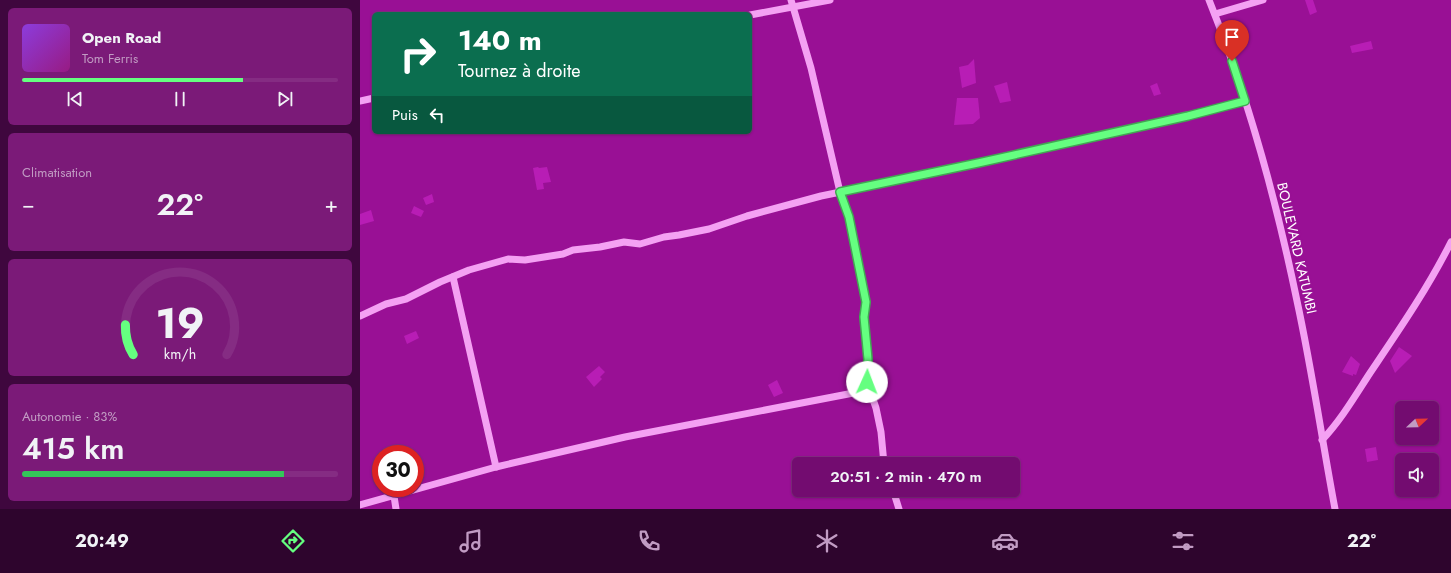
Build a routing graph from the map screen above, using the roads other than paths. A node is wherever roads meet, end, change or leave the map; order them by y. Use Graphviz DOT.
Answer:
graph roads {
  1 [pos="830,0"];
  2 [pos="1209,0"];
  3 [pos="1263,0"];
  4 [pos="792,3"];
  5 [pos="752,14"];
  6 [pos="1215,14"];
  7 [pos="372,98"];
  8 [pos="360,101"];
  9 [pos="1245,101"];
  10 [pos="840,192"];
  11 [pos="1451,242"];
  12 [pos="453,277"];
  13 [pos="360,316"];
  14 [pos="869,390"];
  15 [pos="1322,440"];
  16 [pos="883,457"];
  17 [pos="496,467"];
  18 [pos="424,487"];
  19 [pos="390,497"];
  20 [pos="394,497"];
  21 [pos="895,497"];
  22 [pos="360,505"];
  23 [pos="396,509"];
  24 [pos="899,509"];
  25 [pos="1335,509"];
  1 -- 4 [label="street"];
  2 -- 6 [label="street, BOULEVARD KATUMBI"];
  3 -- 6 [label="street"];
  4 -- 5 [label="street"];
  4 -- 10 [label="street"];
  6 -- 9 [label="street, BOULEVARD KATUMBI"];
  7 -- 8 [label="street"];
  9 -- 10 [label="street"];
  9 -- 15 [label="street, BOULEVARD KATUMBI"];
  10 -- 12 [label="street"];
  10 -- 14 [label="street"];
  11 -- 15 [label="street"];
  12 -- 13 [label="street"];
  12 -- 17 [label="street"];
  14 -- 16 [label="street"];
  14 -- 17 [label="street"];
  15 -- 25 [label="street, BOULEVARD KATUMBI"];
  17 -- 18 [label="street"];
  19 -- 22 [label="street"];
  20 -- 23 [label="street"];
  21 -- 24 [label="street"];
}
